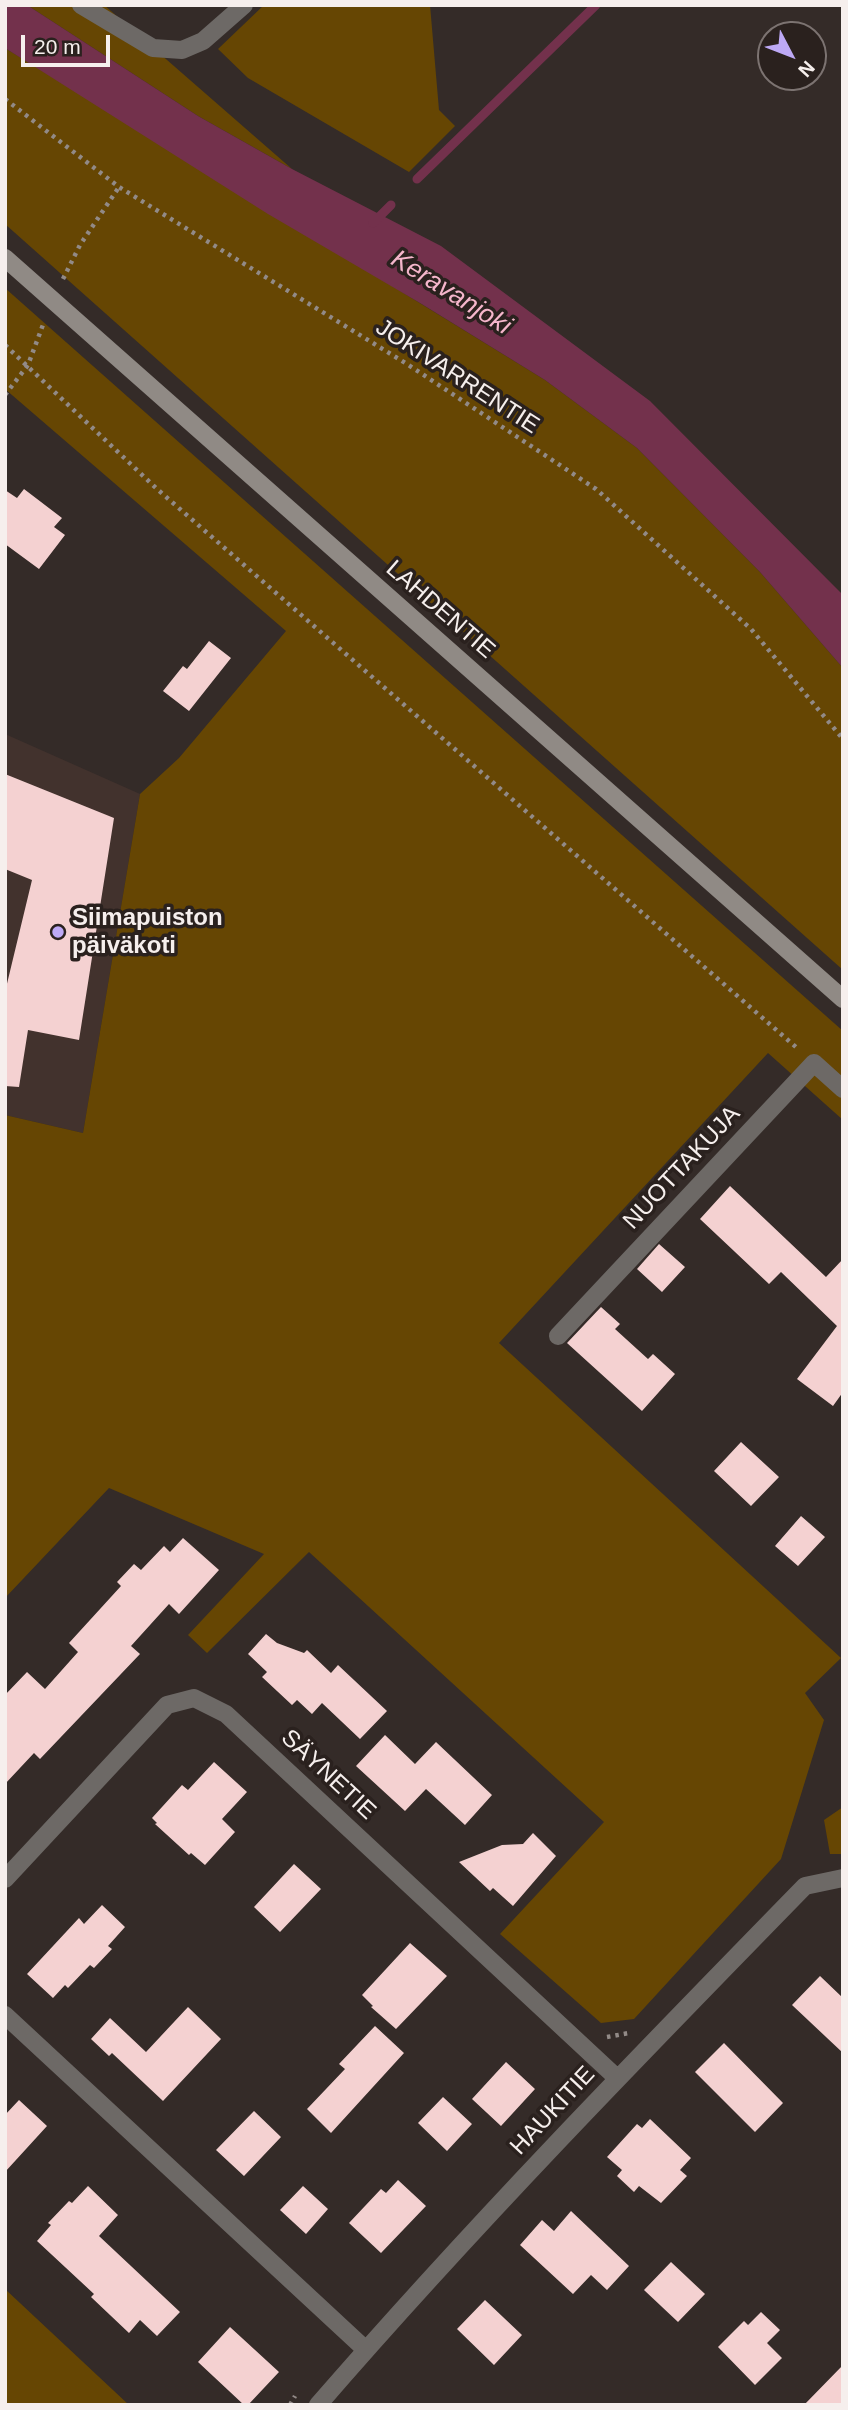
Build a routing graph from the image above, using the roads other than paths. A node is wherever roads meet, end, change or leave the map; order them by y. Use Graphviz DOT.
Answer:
graph roads {
  1 [pos="81,5"];
  2 [pos="244,5"];
  3 [pos="5,258"];
  4 [pos="843,999"];
  5 [pos="843,1089"];
  6 [pos="558,1336"];
  7 [pos="843,1878"];
  8 [pos="5,1879"];
  9 [pos="5,2015"];
  10 [pos="617,2078"];
  11 [pos="366,2350"];
  12 [pos="318,2405"];
  1 -- 2 [label="street"];
  3 -- 4 [label="main road, LAHDENTIE"];
  5 -- 6 [label="street, NUOTTAKUJA"];
  7 -- 10 [label="street, HAUKITIE"];
  8 -- 10 [label="street, SÄYNETIE"];
  9 -- 11 [label="street"];
  10 -- 11 [label="street, HAUKITIE"];
  11 -- 12 [label="street, HAUKITIE"];
}
